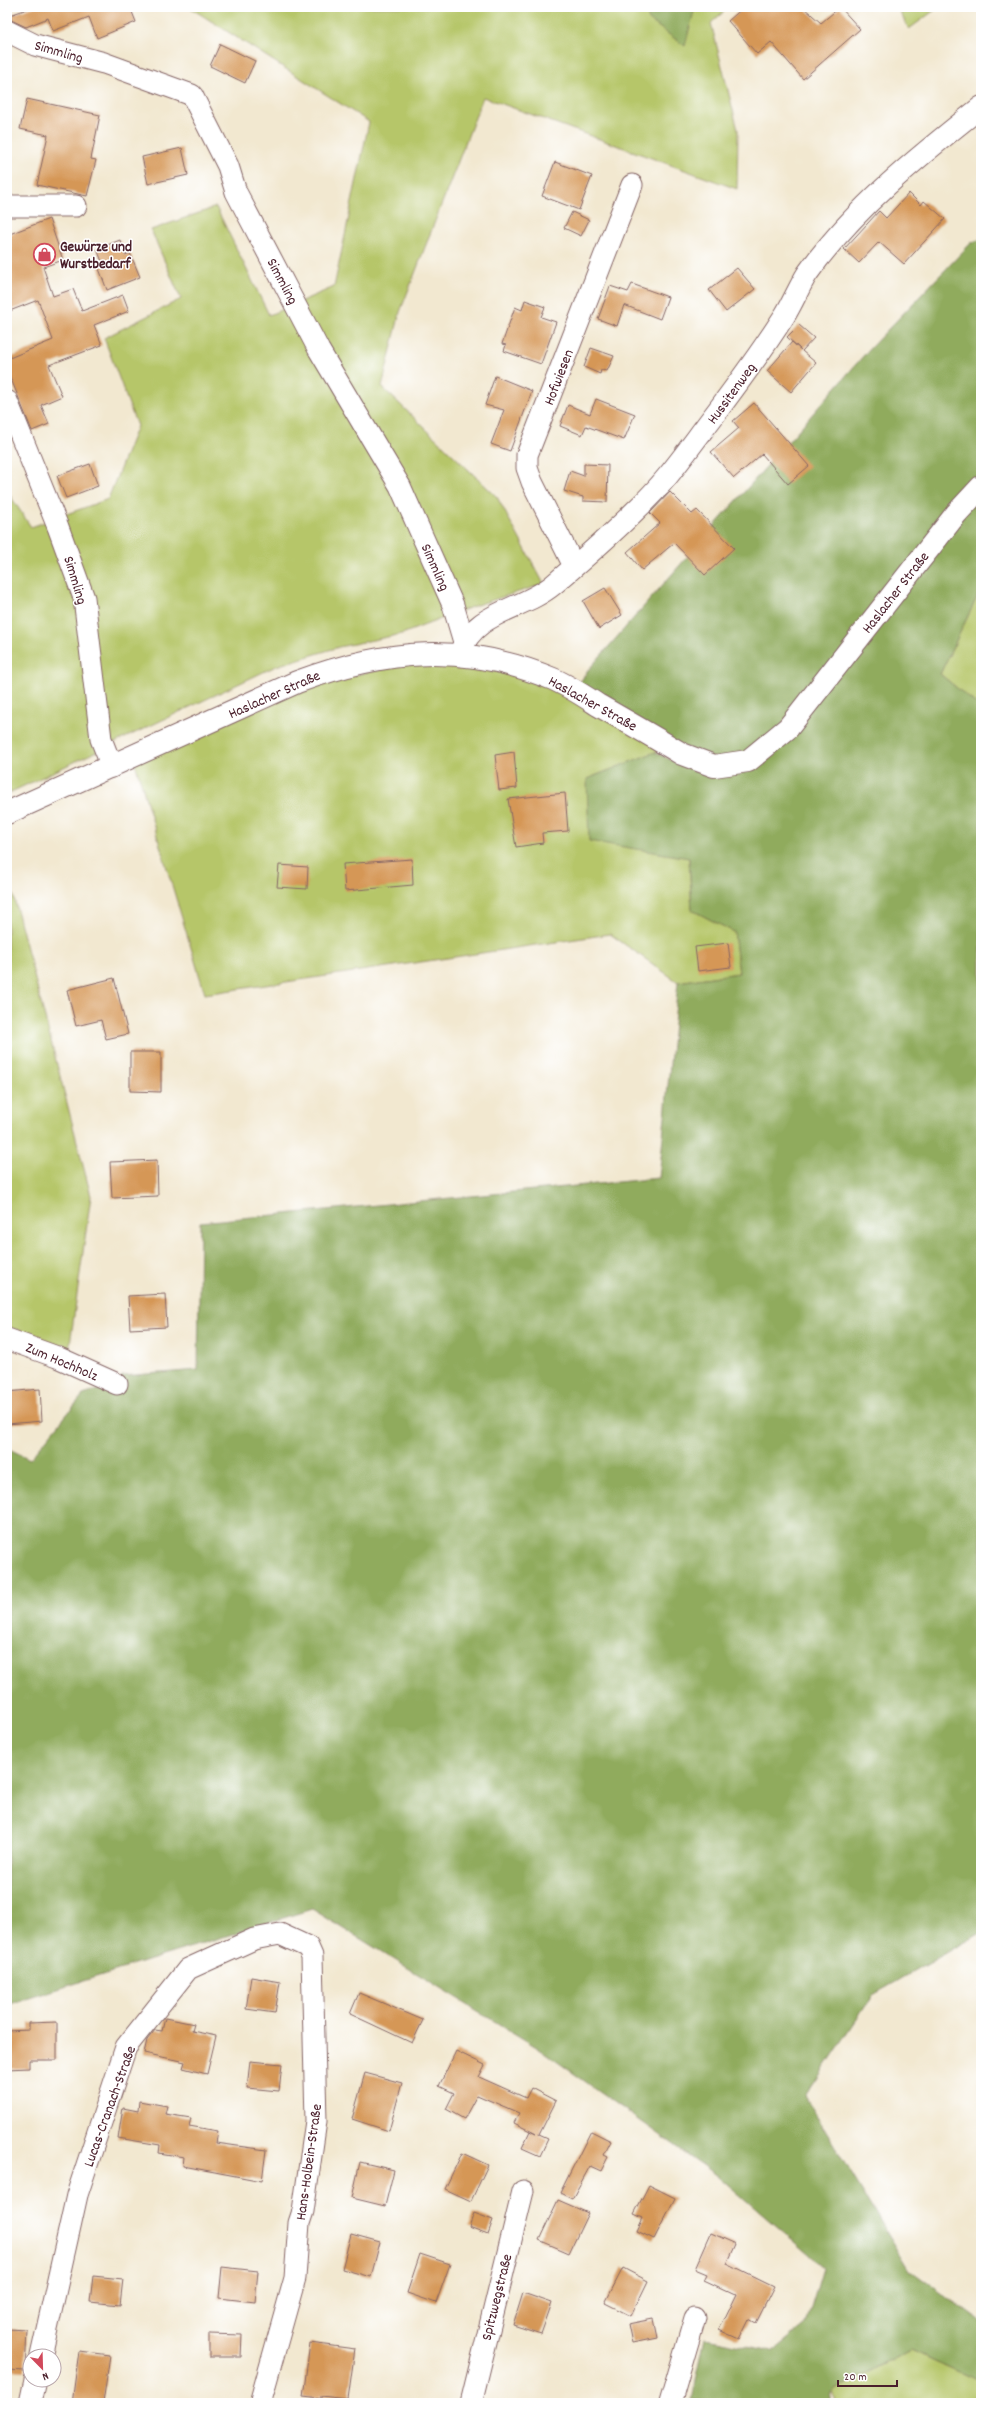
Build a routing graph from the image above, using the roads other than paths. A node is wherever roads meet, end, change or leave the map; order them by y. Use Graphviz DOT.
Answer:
graph roads {
  1 [pos="7,31"];
  2 [pos="981,107"];
  3 [pos="632,185"];
  4 [pos="7,206"];
  5 [pos="76,206"];
  6 [pos="7,401"];
  7 [pos="981,487"];
  8 [pos="574,566"];
  9 [pos="462,648"];
  10 [pos="112,767"];
  11 [pos="7,813"];
  12 [pos="7,1339"];
  13 [pos="117,1384"];
  14 [pos="280,1934"];
  15 [pos="523,2191"];
  16 [pos="695,2318"];
  17 [pos="43,2348"];
  18 [pos="33,2388"];
  19 [pos="30,2403"];
  20 [pos="260,2403"];
  21 [pos="471,2403"];
  22 [pos="670,2403"];
  1 -- 9 [label="street, Simmling"];
  2 -- 8 [label="street, Hussitenweg"];
  3 -- 8 [label="street, Hofwiesen"];
  4 -- 5 [label="street"];
  6 -- 10 [label="street, Simmling"];
  7 -- 9 [label="street, Haslacher Straße"];
  8 -- 9 [label="street, Hussitenweg"];
  9 -- 10 [label="street, Haslacher Straße"];
  10 -- 11 [label="street, Haslacher Straße"];
  12 -- 13 [label="street, Zum Hochholz"];
  14 -- 17 [label="street, Lucas-Cranach-Straße"];
  14 -- 20 [label="street, Hans-Holbein-Straße"];
  15 -- 21 [label="street, Spitzwegstraße"];
  16 -- 22 [label="street"];
  18 -- 19 [label="street"];
}
